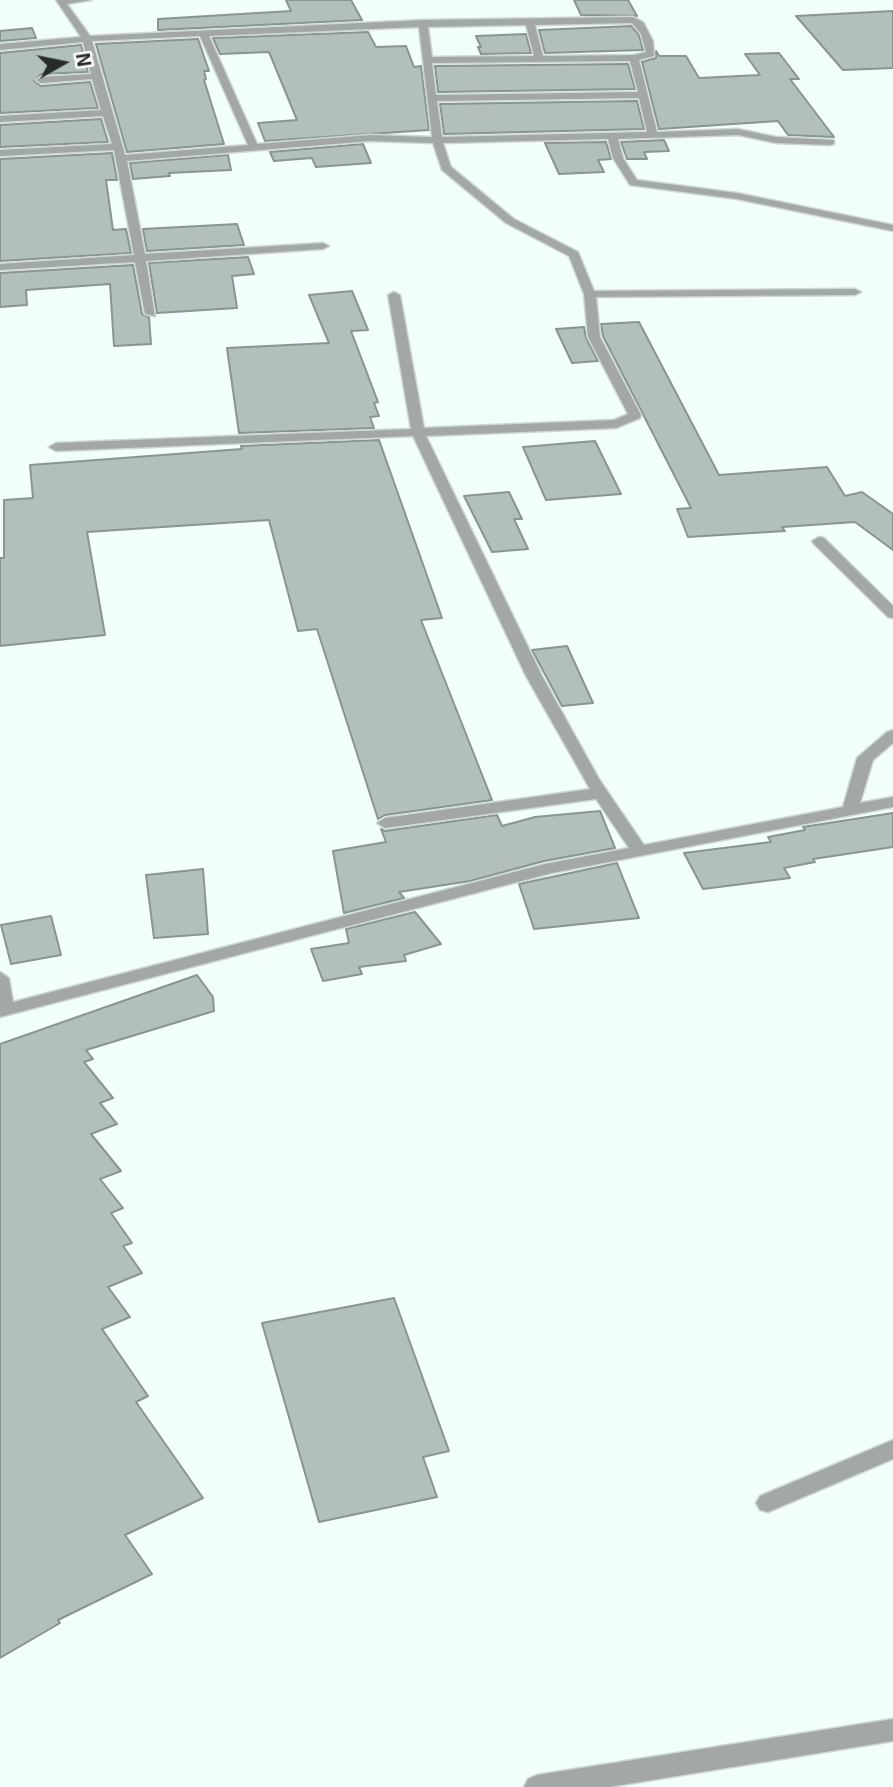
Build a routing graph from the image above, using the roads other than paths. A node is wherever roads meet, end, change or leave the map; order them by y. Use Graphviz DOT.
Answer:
graph roads {
  1 [pos="87,0"];
  2 [pos="61,1"];
  3 [pos="530,22"];
  4 [pos="423,23"];
  5 [pos="204,34"];
  6 [pos="87,38"];
  7 [pos="0,47"];
  8 [pos="634,58"];
  9 [pos="539,59"];
  10 [pos="428,60"];
  11 [pos="96,76"];
  12 [pos="41,80"];
  13 [pos="642,95"];
  14 [pos="431,98"];
  15 [pos="107,113"];
  16 [pos="0,119"];
  17 [pos="653,135"];
  18 [pos="612,136"];
  19 [pos="437,140"];
  20 [pos="830,142"];
  21 [pos="254,148"];
  22 [pos="119,152"];
  23 [pos="0,153"];
  24 [pos="893,228"];
  25 [pos="323,246"];
  26 [pos="139,258"];
  27 [pos="0,267"];
  28 [pos="855,292"];
  29 [pos="590,294"];
  30 [pos="394,295"];
  31 [pos="151,314"];
  32 [pos="418,433"];
  33 [pos="56,447"];
  34 [pos="819,541"];
  35 [pos="893,614"];
  36 [pos="893,735"];
  37 [pos="600,793"];
  38 [pos="893,802"];
  39 [pos="850,811"];
  40 [pos="385,822"];
  41 [pos="640,851"];
  42 [pos="0,978"];
  43 [pos="3,1010"];
  44 [pos="893,1449"];
  45 [pos="768,1503"];
  46 [pos="893,1730"];
  47 [pos="537,1787"];
  1 -- 2 [label="street"];
  2 -- 6 [label="street"];
  3 -- 4 [label="street"];
  3 -- 8 [label="street"];
  3 -- 9 [label="street"];
  4 -- 5 [label="street"];
  4 -- 10 [label="street"];
  5 -- 6 [label="street"];
  5 -- 21 [label="street"];
  6 -- 7 [label="street"];
  6 -- 11 [label="street"];
  8 -- 9 [label="street"];
  8 -- 13 [label="street"];
  9 -- 10 [label="street"];
  10 -- 14 [label="street"];
  11 -- 12 [label="street"];
  11 -- 15 [label="street"];
  13 -- 14 [label="street"];
  13 -- 17 [label="street"];
  14 -- 19 [label="street"];
  15 -- 16 [label="street"];
  15 -- 22 [label="street"];
  17 -- 18 [label="street"];
  17 -- 20 [label="street"];
  18 -- 19 [label="street"];
  18 -- 24 [label="street"];
  19 -- 21 [label="street"];
  19 -- 29 [label="street"];
  21 -- 22 [label="street"];
  22 -- 23 [label="street"];
  22 -- 26 [label="street"];
  25 -- 26 [label="street"];
  26 -- 27 [label="street"];
  26 -- 31 [label="street"];
  28 -- 29 [label="street"];
  29 -- 32 [label="street"];
  30 -- 32 [label="street"];
  32 -- 33 [label="street"];
  32 -- 37 [label="street"];
  34 -- 35 [label="street"];
  36 -- 39 [label="street"];
  37 -- 40 [label="street"];
  37 -- 41 [label="street"];
  38 -- 39 [label="street"];
  39 -- 41 [label="street"];
  41 -- 43 [label="street"];
  42 -- 43 [label="street"];
  44 -- 45 [label="street"];
  46 -- 47 [label="street"];
}
